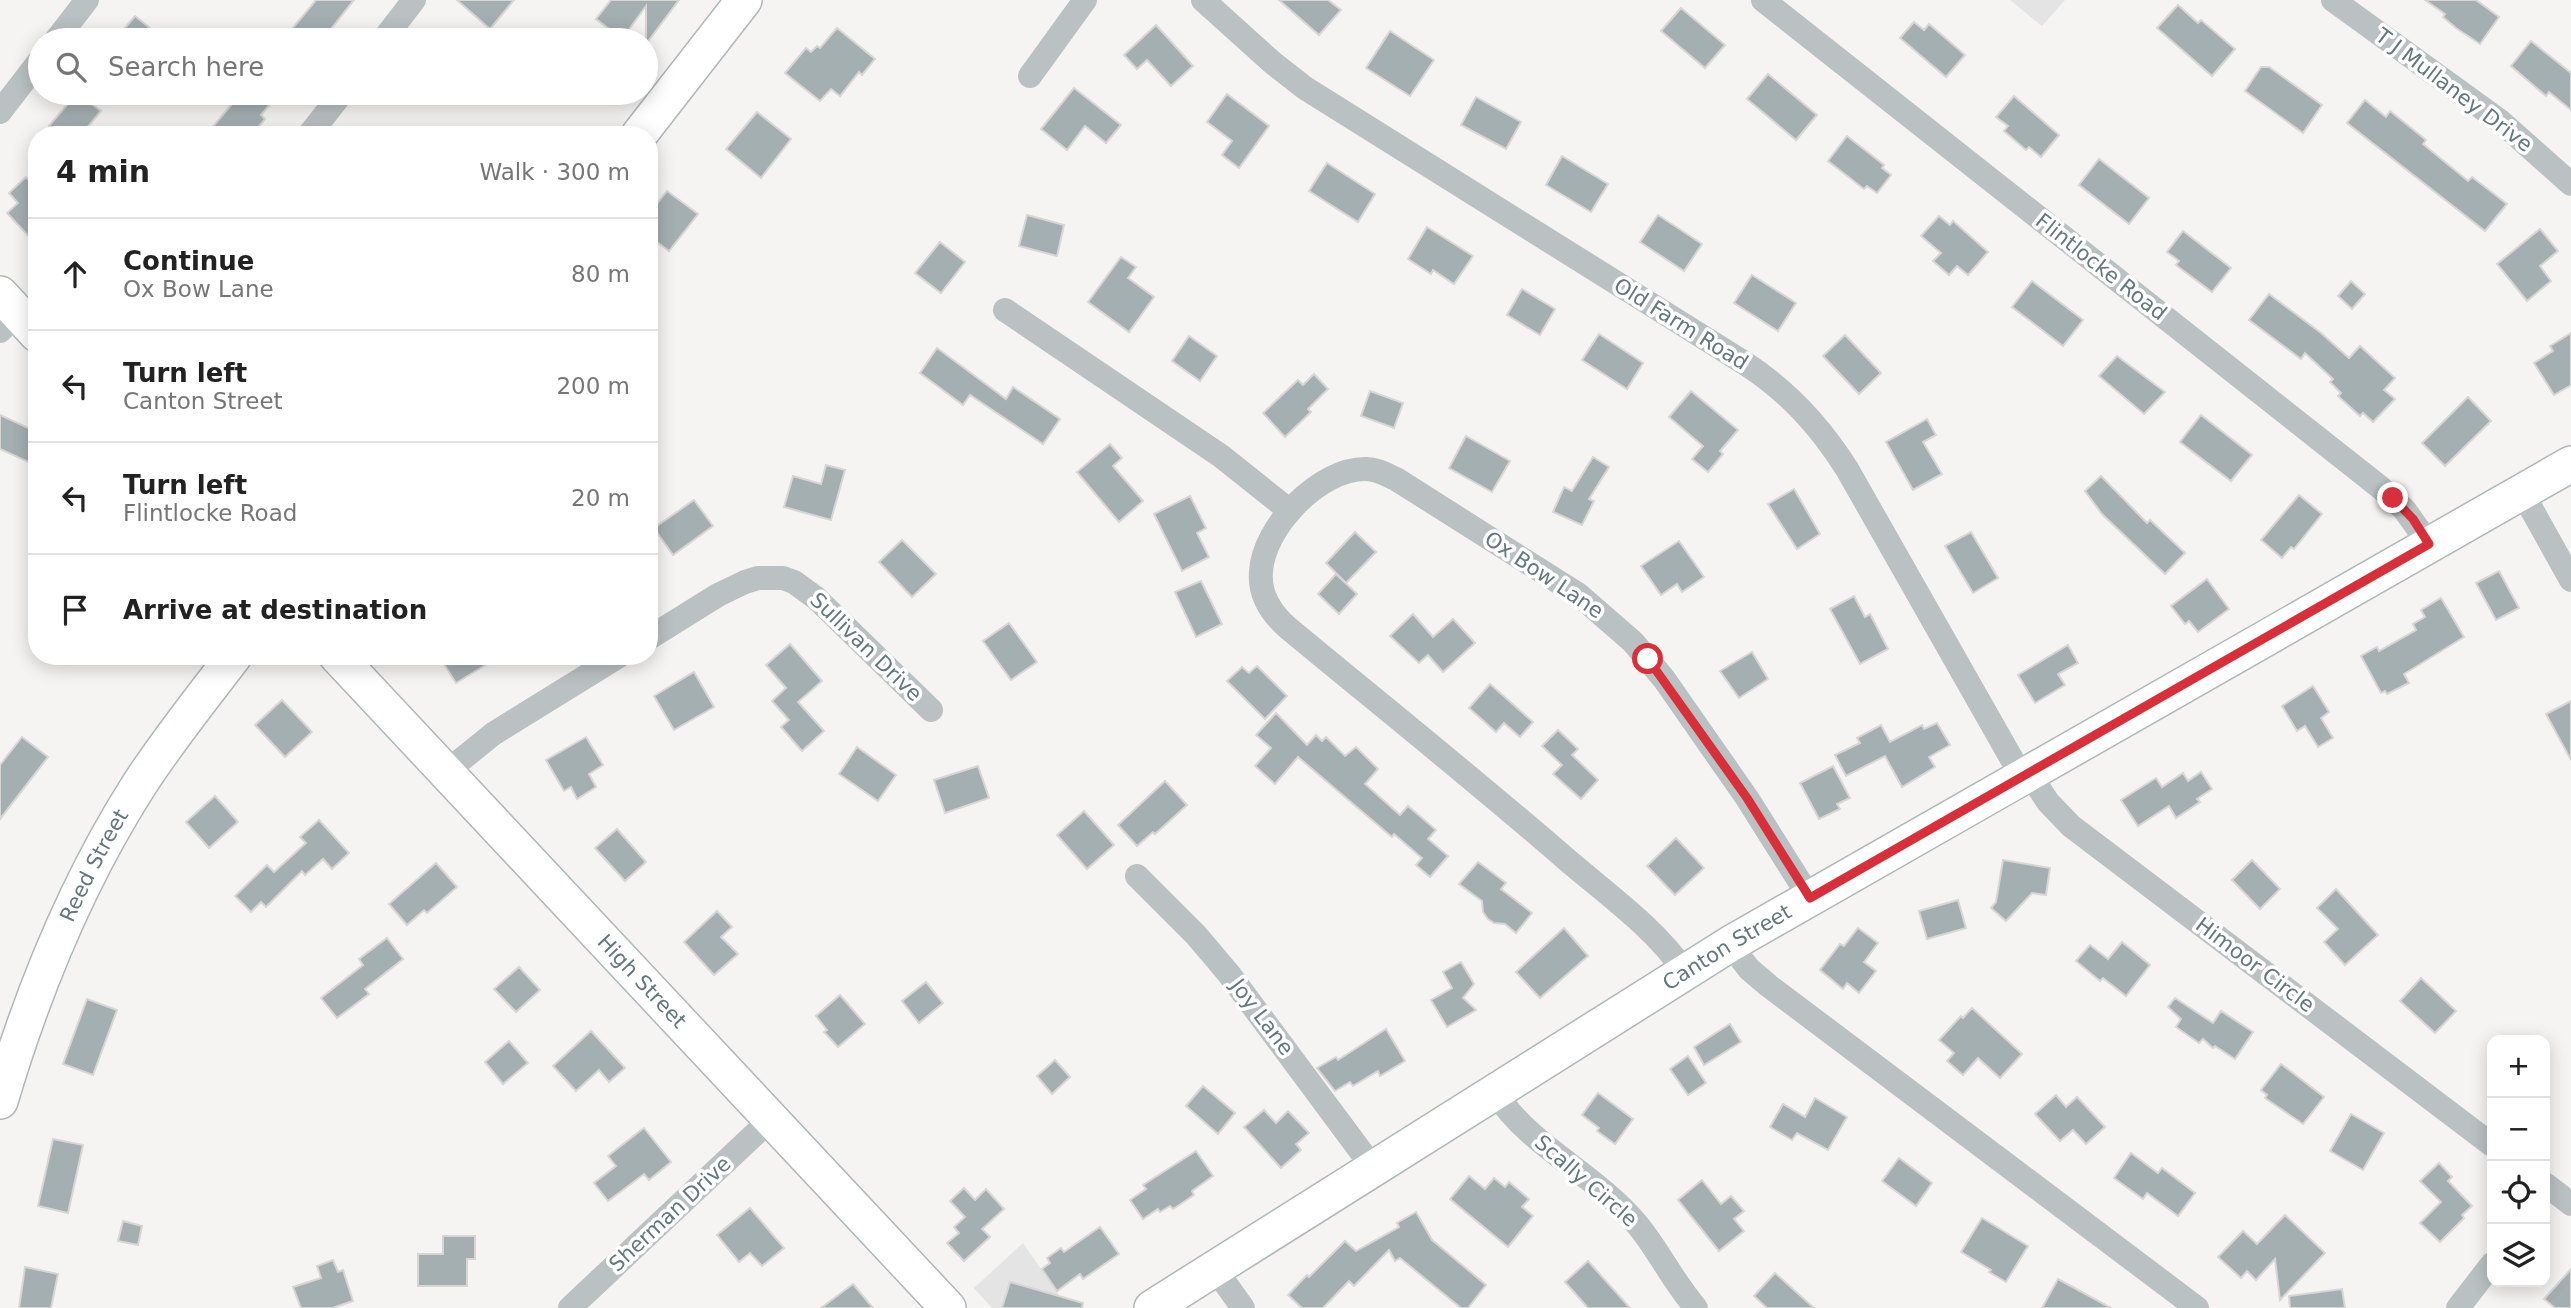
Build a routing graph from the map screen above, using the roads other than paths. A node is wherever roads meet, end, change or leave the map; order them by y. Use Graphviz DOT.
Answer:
graph roads {
  1 [pos="87,0"];
  2 [pos="414,0"];
  3 [pos="744,0"];
  4 [pos="1085,0"];
  5 [pos="1203,0"];
  6 [pos="1763,0"];
  7 [pos="2333,0"];
  8 [pos="65,28"];
  9 [pos="392,28"];
  10 [pos="28,76"];
  11 [pos="1030,76"];
  12 [pos="333,105"];
  13 [pos="0,112"];
  14 [pos="316,126"];
  15 [pos="646,126"];
  16 [pos="2571,184"];
  17 [pos="1005,310"];
  18 [pos="2571,464"];
  19 [pos="2522,492"];
  20 [pos="1290,511"];
  21 [pos="2429,544"];
  22 [pos="2571,580"];
  23 [pos="658,633"];
  24 [pos="227,665"];
  25 [pos="345,665"];
  26 [pos="604,665"];
  27 [pos="931,710"];
  28 [pos="446,772"];
  29 [pos="2026,775"];
  30 [pos="1137,876"];
  31 [pos="1810,898"];
  32 [pos="1730,944"];
  33 [pos="1685,972"];
  34 [pos="7,1052"];
  35 [pos="1495,1092"];
  36 [pos="0,1101"];
  37 [pos="771,1119"];
  38 [pos="2487,1141"];
  39 [pos="1374,1169"];
  40 [pos="2550,1192"];
  41 [pos="2571,1204"];
  42 [pos="1215,1269"];
  43 [pos="2487,1271"];
  44 [pos="570,1308"];
  45 [pos="948,1308"];
  46 [pos="1153,1308"];
  47 [pos="1243,1308"];
  48 [pos="1696,1308"];
  49 [pos="2197,1308"];
  50 [pos="2459,1308"];
  1 -- 8 [label="street"];
  2 -- 9 [label="street"];
  3 -- 15 [label="street"];
  4 -- 11 [label="street"];
  5 -- 29 [label="street, Old Farm Road"];
  6 -- 21 [label="street, Flintlocke Road"];
  7 -- 16 [label="street, T J Mullaney Drive"];
  10 -- 13 [label="street"];
  12 -- 14 [label="street"];
  17 -- 20 [label="street"];
  18 -- 19 [label="street, Canton Street"];
  19 -- 21 [label="street, Canton Street"];
  19 -- 22 [label="street"];
  20 -- 31 [label="street, Ox Bow Lane"];
  20 -- 33 [label="street, Ox Bow Lane"];
  21 -- 29 [label="street, Canton Street"];
  23 -- 27 [label="street, Sullivan Drive"];
  24 -- 34 [label="street, Reed Street"];
  25 -- 28 [label="street, High Street"];
  26 -- 28 [label="street"];
  28 -- 37 [label="street, High Street"];
  29 -- 31 [label="street, Canton Street"];
  29 -- 38 [label="street, Himoor Circle"];
  30 -- 39 [label="street, Joy Lane"];
  31 -- 32 [label="street, Canton Street"];
  32 -- 33 [label="street, Canton Street"];
  32 -- 49 [label="street"];
  33 -- 35 [label="street, Canton Street"];
  34 -- 36 [label="street, Reed Street"];
  35 -- 39 [label="street, Canton Street"];
  35 -- 48 [label="street, Scally Circle"];
  37 -- 44 [label="street, Sherman Drive"];
  37 -- 45 [label="street, High Street"];
  39 -- 42 [label="street, Canton Street"];
  40 -- 41 [label="street"];
  42 -- 46 [label="street, Canton Street"];
  42 -- 47 [label="street"];
  43 -- 50 [label="street"];
}
